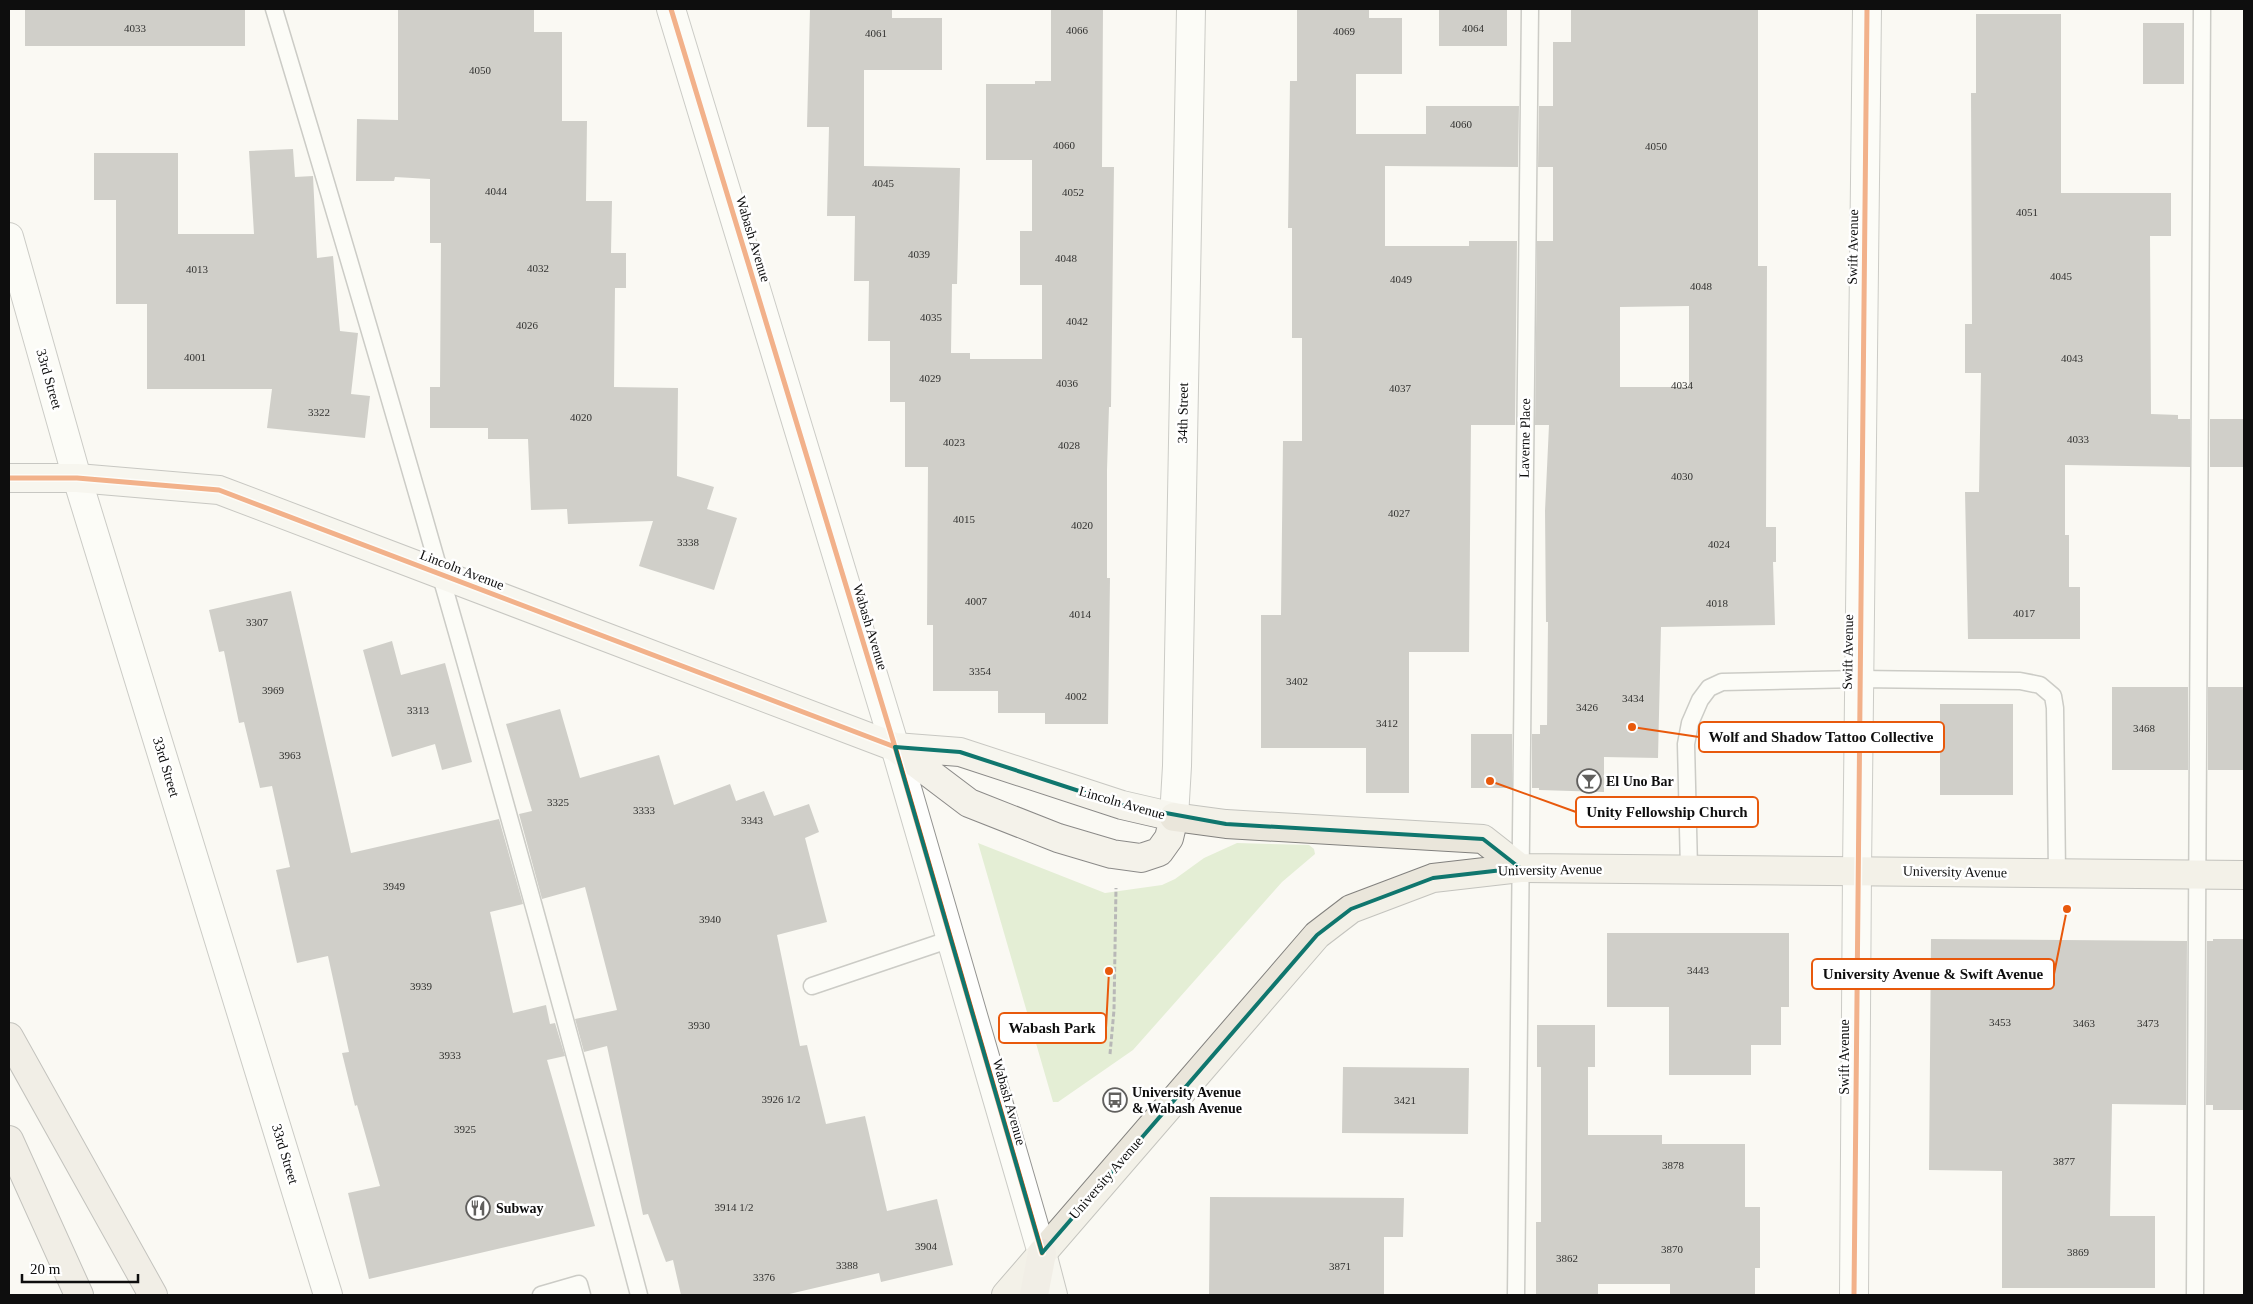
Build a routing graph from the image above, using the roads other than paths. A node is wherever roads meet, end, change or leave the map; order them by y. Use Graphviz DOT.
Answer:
graph roads {
  1 [pos="274,9"];
  2 [pos="671,9"];
  3 [pos="1191,9"];
  4 [pos="1530,9"];
  5 [pos="1867,9"];
  6 [pos="2202,9"];
  7 [pos="9,237"];
  8 [pos="9,478"];
  9 [pos="77,478"];
  10 [pos="440,574"];
  11 [pos="1859,679"];
  12 [pos="895,747"];
  13 [pos="1174,818"];
  14 [pos="1520,868"];
  15 [pos="1689,869"];
  16 [pos="1857,871"];
  17 [pos="2057,873"];
  18 [pos="2197,874"];
  19 [pos="2244,875"];
  20 [pos="951,939"];
  21 [pos="812,986"];
  22 [pos="9,1037"];
  23 [pos="9,1140"];
  24 [pos="1042,1253"];
  25 [pos="78,1295"];
  26 [pos="153,1295"];
  27 [pos="328,1295"];
  28 [pos="541,1295"];
  29 [pos="582,1295"];
  30 [pos="639,1295"];
  31 [pos="1006,1295"];
  32 [pos="1034,1295"];
  33 [pos="1053,1295"];
  34 [pos="1516,1295"];
  35 [pos="1854,1295"];
  36 [pos="2195,1295"];
  1 -- 10 [label="lane"];
  2 -- 12 [label="street, Wabash Avenue"];
  3 -- 13 [label="street, 34th Street"];
  4 -- 14 [label="lane, Laverne Place"];
  5 -- 11 [label="street, Swift Avenue"];
  6 -- 18 [label="lane"];
  7 -- 9 [label="street, 33rd Street"];
  8 -- 9 [label="main road, Lincoln Avenue"];
  9 -- 10 [label="main road, Lincoln Avenue"];
  9 -- 27 [label="street, 33rd Street"];
  10 -- 12 [label="main road, Lincoln Avenue"];
  10 -- 30 [label="lane"];
  11 -- 15 [label="lane"];
  11 -- 16 [label="street, Swift Avenue"];
  11 -- 17 [label="lane"];
  12 -- 13 [label="main road, Lincoln Avenue"];
  12 -- 13 [label="main road, Lincoln Avenue"];
  12 -- 20 [label="street, Wabash Avenue"];
  13 -- 14 [label="main road"];
  14 -- 15 [label="main road, University Avenue"];
  14 -- 24 [label="main road, University Avenue"];
  14 -- 34 [label="lane, Laverne Place"];
  15 -- 16 [label="main road, University Avenue"];
  16 -- 17 [label="main road, University Avenue"];
  16 -- 35 [label="street, Swift Avenue"];
  17 -- 18 [label="main road, University Avenue"];
  18 -- 19 [label="main road, University Avenue"];
  18 -- 36 [label="lane"];
  20 -- 21 [label="lane"];
  20 -- 24 [label="street, Wabash Avenue"];
  22 -- 26 [label="highway"];
  23 -- 25 [label="highway"];
  24 -- 31 [label="main road, University Avenue"];
  24 -- 32 [label="highway"];
  24 -- 33 [label="main road, Wabash Avenue"];
  28 -- 29 [label="lane"];
}
